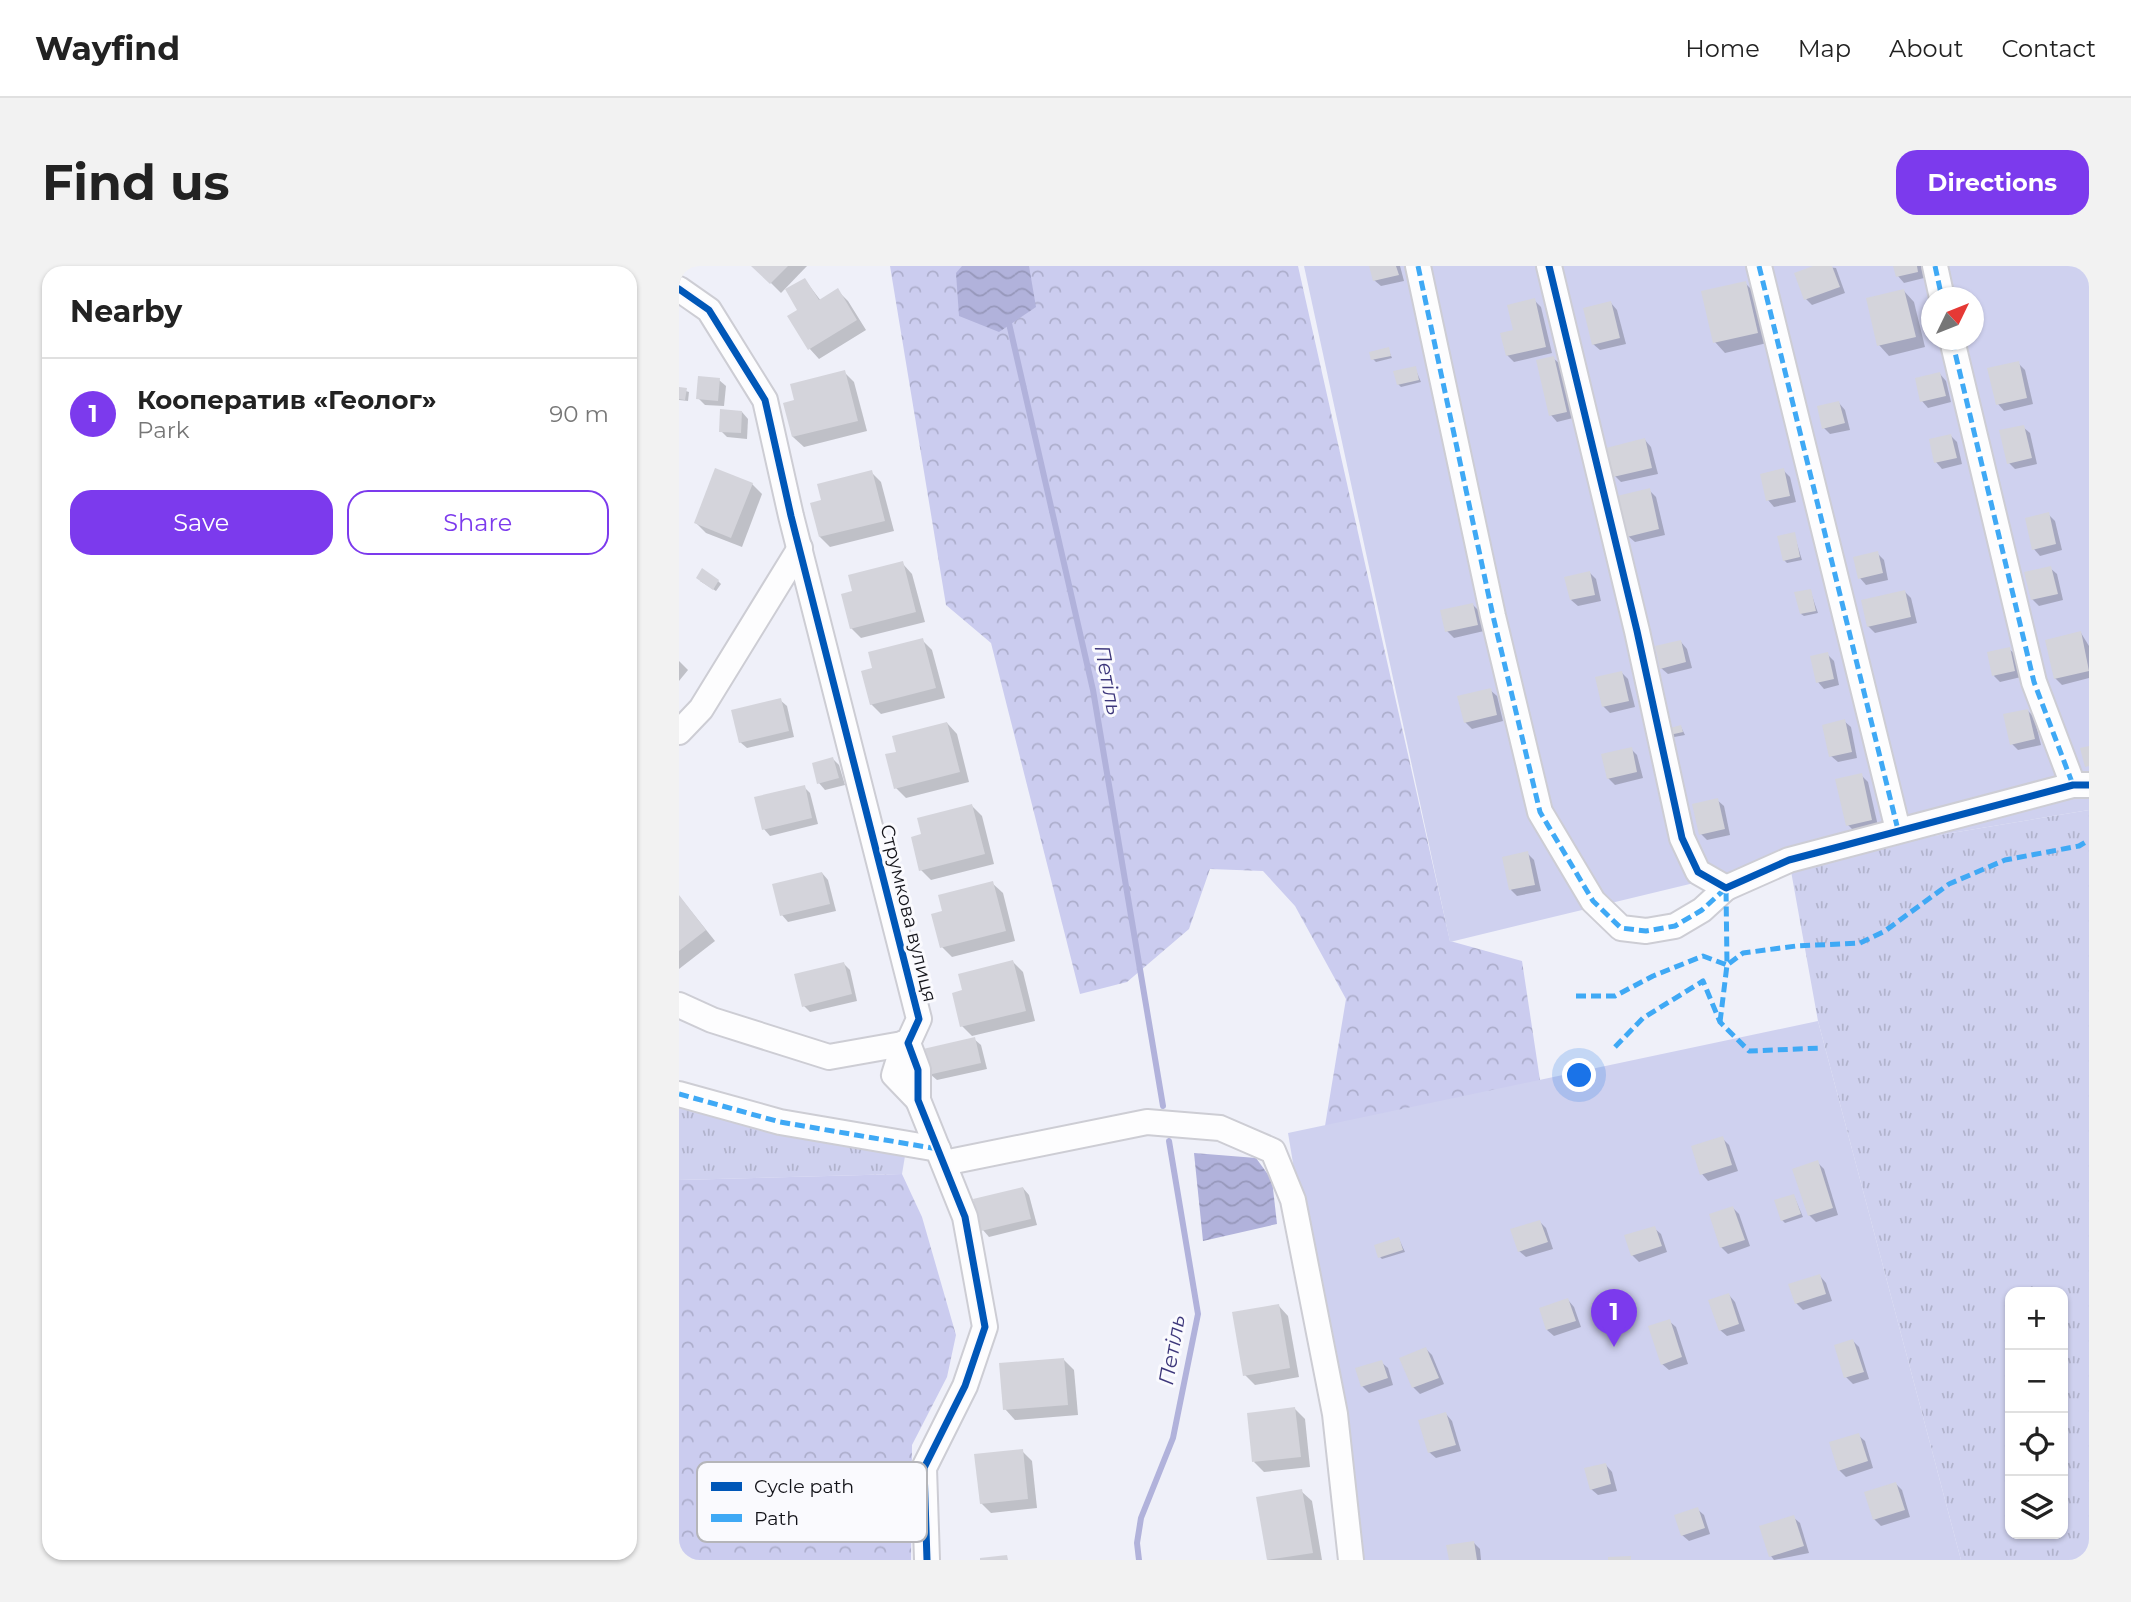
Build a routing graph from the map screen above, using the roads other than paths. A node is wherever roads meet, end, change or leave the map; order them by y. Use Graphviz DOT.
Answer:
graph roads {
  1 [pos="1418,266"];
  2 [pos="1549,266"];
  3 [pos="1759,266"];
  4 [pos="1935,266"];
  5 [pos="1940,287"];
  6 [pos="679,289"];
  7 [pos="1954,350"];
  8 [pos="800,548"];
  9 [pos="679,732"];
  10 [pos="2081,785"];
  11 [pos="1898,831"];
  12 [pos="1726,888"];
  13 [pos="679,1005"];
  14 [pos="906,1043"];
  15 [pos="679,1094"];
  16 [pos="941,1156"];
  17 [pos="927,1462"];
  18 [pos="926,1542"];
  19 [pos="927,1560"];
  20 [pos="1351,1560"];
  1 -- 12 [label="street"];
  2 -- 12 [label="street"];
  3 -- 11 [label="street"];
  4 -- 5 [label="street"];
  6 -- 8 [label="street, Струмкова вулиця"];
  7 -- 10 [label="street"];
  8 -- 9 [label="street"];
  8 -- 14 [label="street, Струмкова вулиця"];
  10 -- 11 [label="street"];
  11 -- 12 [label="street"];
  13 -- 14 [label="street"];
  14 -- 16 [label="street"];
  15 -- 16 [label="street"];
  16 -- 17 [label="street"];
  16 -- 20 [label="street"];
  18 -- 19 [label="street"];
}
